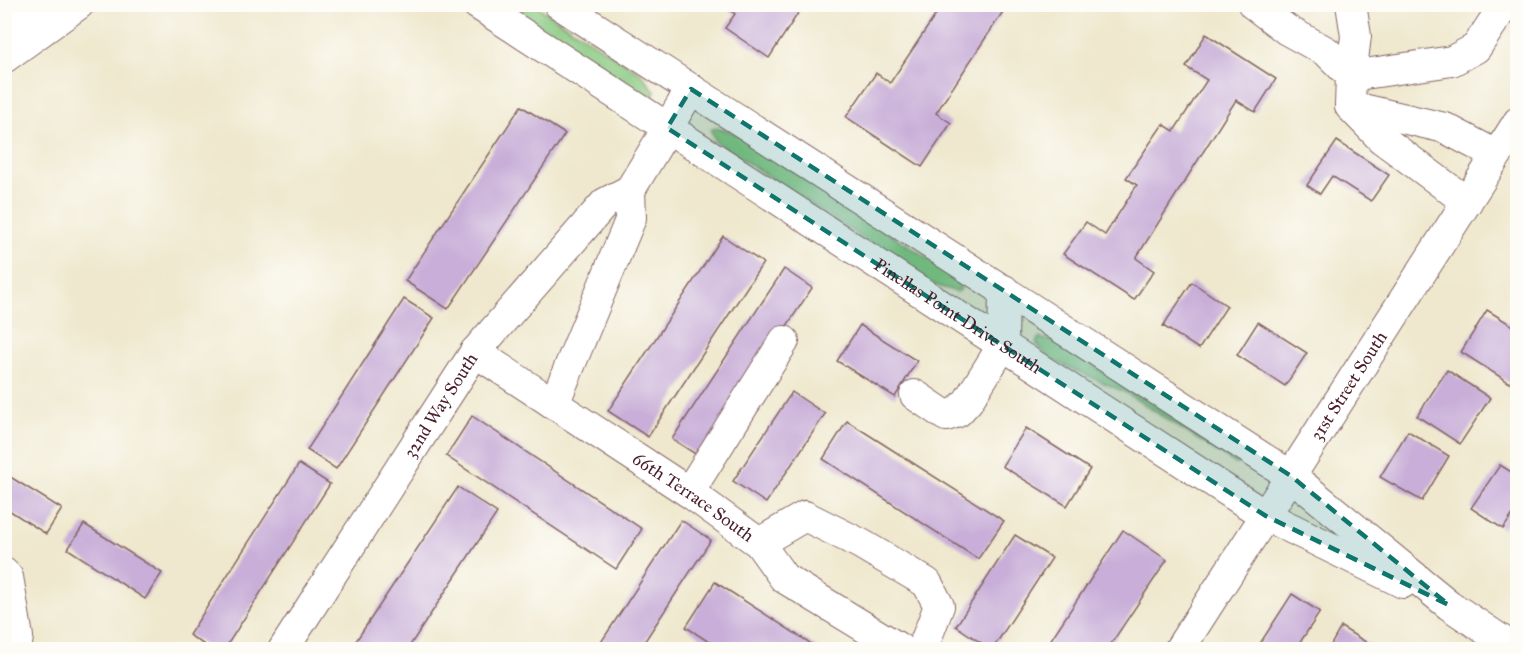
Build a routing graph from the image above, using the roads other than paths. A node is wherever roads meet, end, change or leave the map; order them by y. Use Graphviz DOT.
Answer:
graph roads {
  1 [pos="35,4"];
  2 [pos="79,4"];
  3 [pos="559,4"];
  4 [pos="1253,4"];
  5 [pos="1351,4"];
  6 [pos="1505,4"];
  7 [pos="479,5"];
  8 [pos="4,47"];
  9 [pos="4,58"];
  10 [pos="1351,76"];
  11 [pos="691,89"];
  12 [pos="1350,106"];
  13 [pos="1518,122"];
  14 [pos="667,128"];
  15 [pos="1496,155"];
  16 [pos="630,190"];
  17 [pos="1467,202"];
  18 [pos="581,230"];
  19 [pos="617,252"];
  20 [pos="1004,290"];
  21 [pos="784,341"];
  22 [pos="1003,345"];
  23 [pos="475,352"];
  24 [pos="915,395"];
  25 [pos="554,404"];
  26 [pos="1291,476"];
  27 [pos="689,492"];
  28 [pos="1266,516"];
  29 [pos="759,543"];
  30 [pos="4,573"];
  31 [pos="1449,605"];
  32 [pos="13,638"];
  33 [pos="283,650"];
  34 [pos="902,650"];
  35 [pos="922,650"];
  36 [pos="1179,650"];
  37 [pos="1516,650"];
  1 -- 8 [label="street"];
  2 -- 9 [label="street"];
  3 -- 11 [label="street, Pinellas Point Drive South"];
  4 -- 10 [label="street"];
  5 -- 10 [label="street"];
  6 -- 10 [label="street"];
  7 -- 14 [label="street, Pinellas Point Drive South"];
  10 -- 12 [label="street"];
  11 -- 14 [label="street"];
  11 -- 20 [label="street, Pinellas Point Drive South"];
  12 -- 15 [label="street"];
  12 -- 17 [label="street"];
  13 -- 15 [label="street, 31st Street South"];
  14 -- 16 [label="street"];
  14 -- 22 [label="street, Pinellas Point Drive South"];
  15 -- 17 [label="street, 31st Street South"];
  16 -- 18 [label="street, 32nd Way South"];
  16 -- 19 [label="street"];
  17 -- 26 [label="street, 31st Street South"];
  18 -- 19 [label="street"];
  18 -- 23 [label="street, 32nd Way South"];
  19 -- 25 [label="street"];
  20 -- 22 [label="street"];
  20 -- 26 [label="street, Pinellas Point Drive South"];
  21 -- 27 [label="street"];
  22 -- 24 [label="street"];
  22 -- 28 [label="street, Pinellas Point Drive South"];
  23 -- 25 [label="street, 66th Terrace South"];
  23 -- 33 [label="street, 32nd Way South"];
  25 -- 27 [label="street, 66th Terrace South"];
  26 -- 28 [label="street, 31st Street South"];
  26 -- 31 [label="street, Pinellas Point Drive South"];
  27 -- 29 [label="street, 66th Terrace South"];
  28 -- 31 [label="street, Pinellas Point Drive South"];
  28 -- 36 [label="street, 31st Street South"];
  29 -- 34 [label="street, 66th Terrace South"];
  29 -- 35 [label="street"];
  30 -- 32 [label="street"];
  31 -- 37 [label="street, Pinellas Point Drive South"];
}
